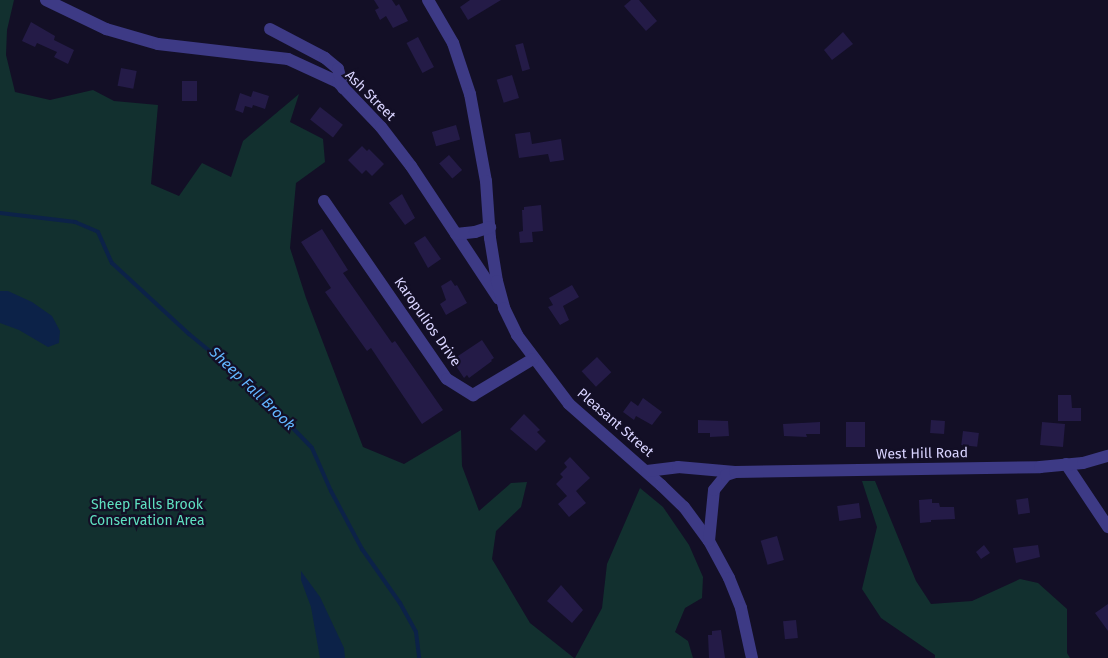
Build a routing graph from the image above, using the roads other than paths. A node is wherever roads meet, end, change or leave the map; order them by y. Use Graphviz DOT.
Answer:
graph roads {
  1 [pos="46,0"];
  2 [pos="428,0"];
  3 [pos="270,29"];
  4 [pos="343,88"];
  5 [pos="324,201"];
  6 [pos="490,227"];
  7 [pos="456,234"];
  8 [pos="504,308"];
  9 [pos="533,359"];
  10 [pos="1108,456"];
  11 [pos="1066,464"];
  12 [pos="647,471"];
  13 [pos="734,472"];
  14 [pos="1108,527"];
  15 [pos="709,541"];
  16 [pos="752,658"];
  1 -- 4 [label="street, Ash Street"];
  2 -- 6 [label="street, Pleasant Street"];
  3 -- 4 [label="street"];
  4 -- 7 [label="street, Ash Street"];
  5 -- 9 [label="street, Karopulios Drive"];
  6 -- 7 [label="street"];
  6 -- 8 [label="street, Pleasant Street"];
  7 -- 8 [label="street, Ash Street"];
  8 -- 9 [label="street, Pleasant Street"];
  9 -- 12 [label="street, Pleasant Street"];
  10 -- 11 [label="street, West Hill Road"];
  11 -- 13 [label="street, West Hill Road"];
  11 -- 14 [label="street"];
  12 -- 13 [label="street, West Hill Road"];
  12 -- 15 [label="street, Pleasant Street"];
  13 -- 15 [label="street"];
  15 -- 16 [label="street, Pleasant Street"];
}
